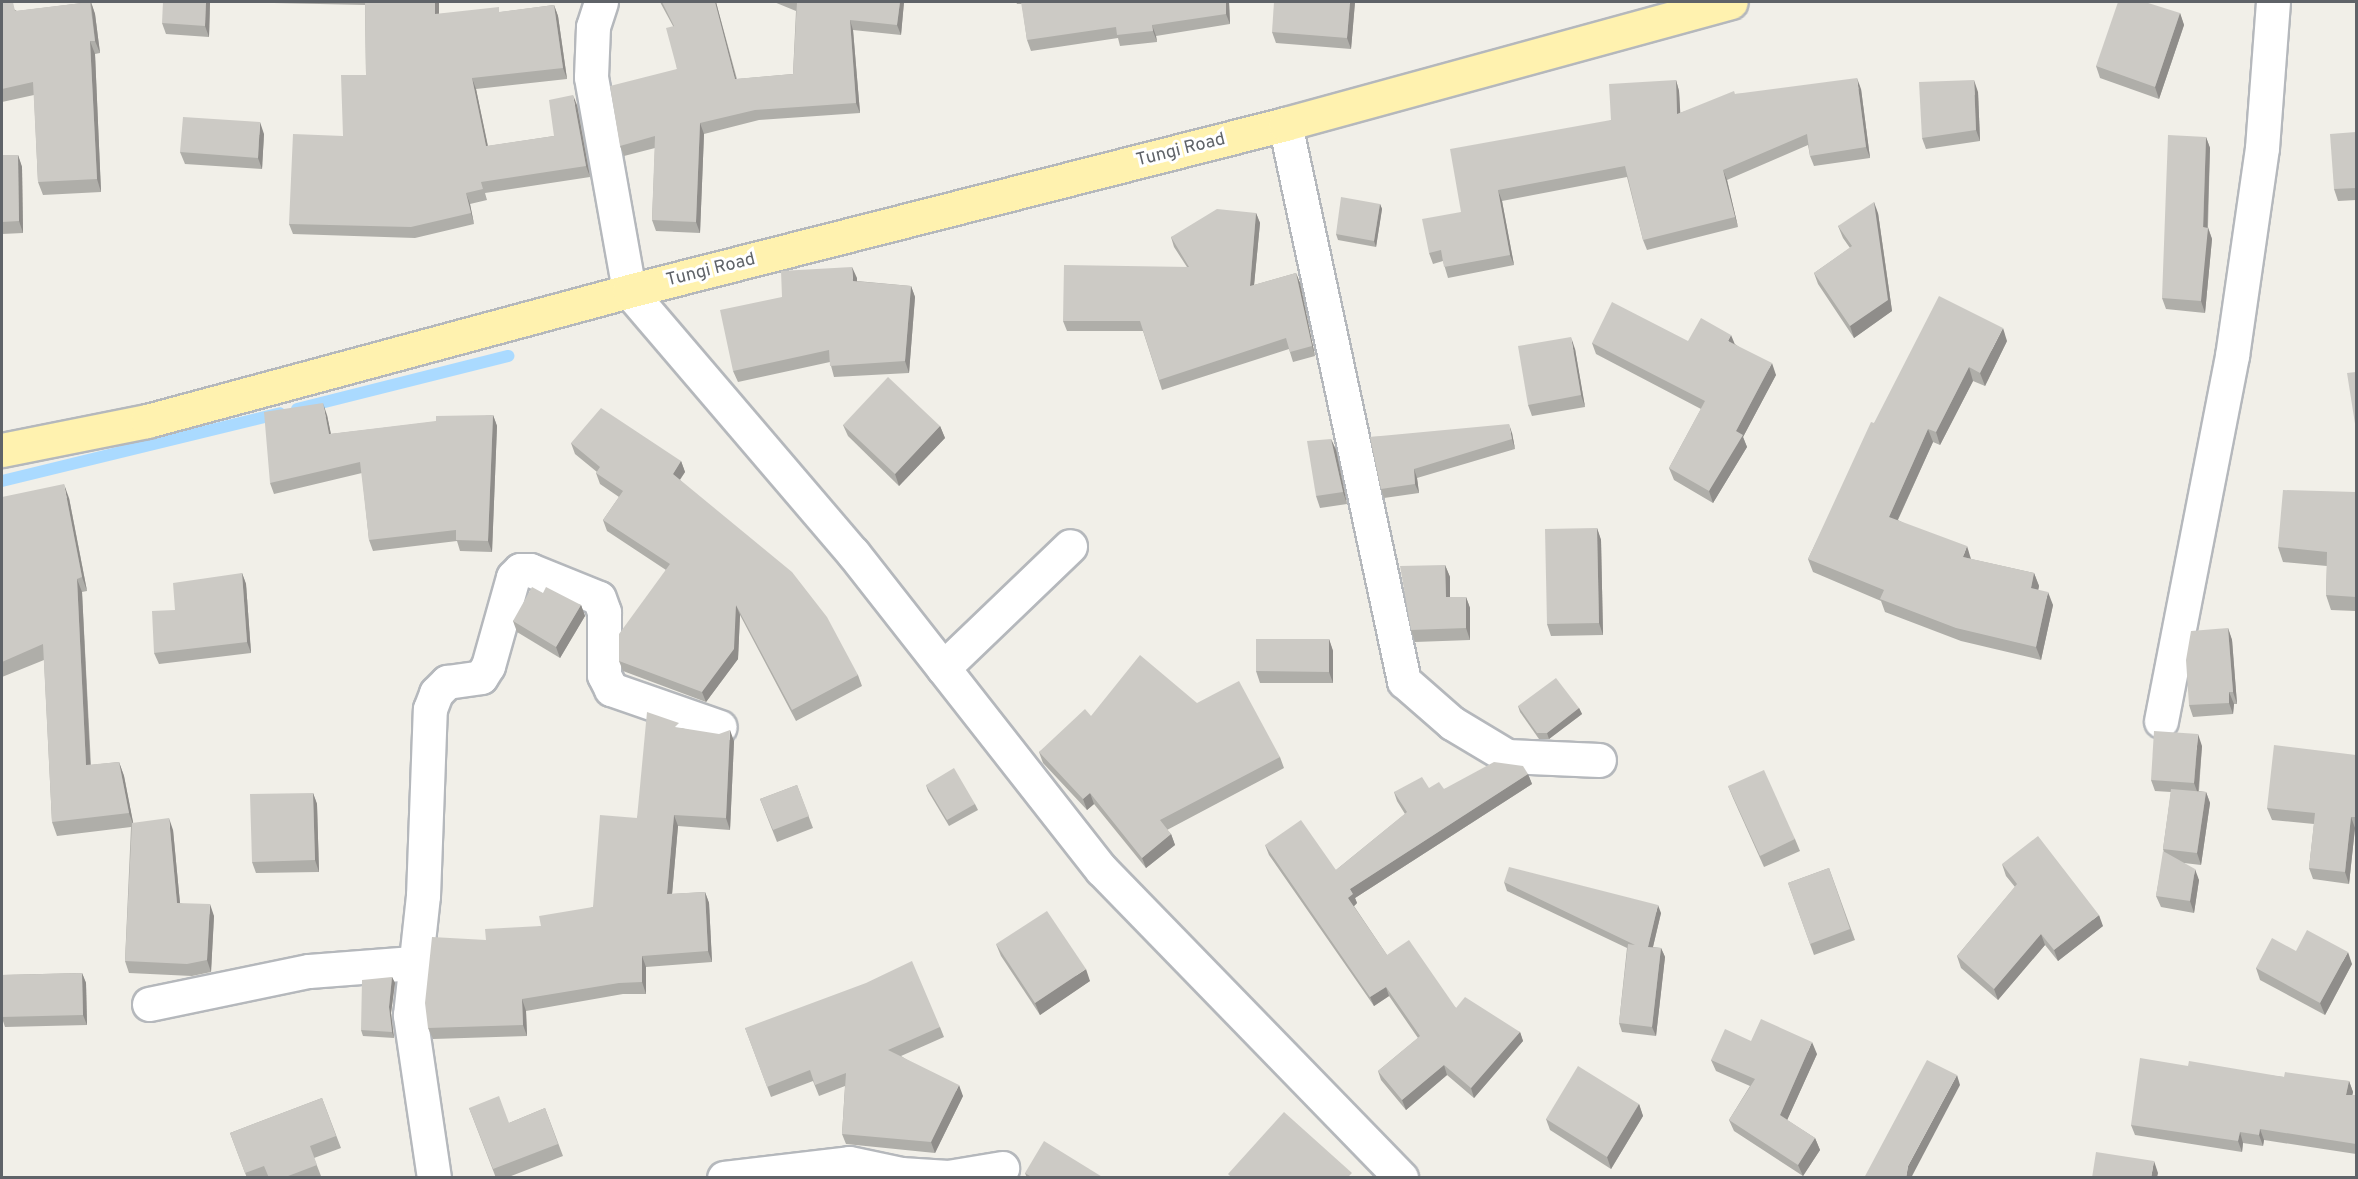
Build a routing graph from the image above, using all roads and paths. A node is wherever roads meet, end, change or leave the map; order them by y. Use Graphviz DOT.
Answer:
graph roads {
  1 [pos="601,2"];
  2 [pos="1731,2"];
  3 [pos="2273,2"];
  4 [pos="1285,124"];
  5 [pos="629,291"];
  6 [pos="2,450"];
  7 [pos="1070,546"];
  8 [pos="943,668"];
  9 [pos="2161,721"];
  10 [pos="720,727"];
  11 [pos="1599,760"];
  12 [pos="413,963"];
  13 [pos="149,1004"];
  14 [pos="1002,1168"];
  15 [pos="434,1178"];
  16 [pos="724,1178"];
  17 [pos="1401,1178"];
  1 -- 5 [label="street"];
  2 -- 4 [label="main road, Tungi Road"];
  3 -- 9 [label="street"];
  4 -- 5 [label="main road, Tungi Road"];
  4 -- 11 [label="street"];
  5 -- 6 [label="main road, Tungi Road"];
  5 -- 8 [label="street"];
  7 -- 8 [label="street"];
  8 -- 17 [label="street"];
  10 -- 12 [label="street"];
  12 -- 13 [label="street"];
  12 -- 15 [label="street"];
  14 -- 16 [label="street"];
}
